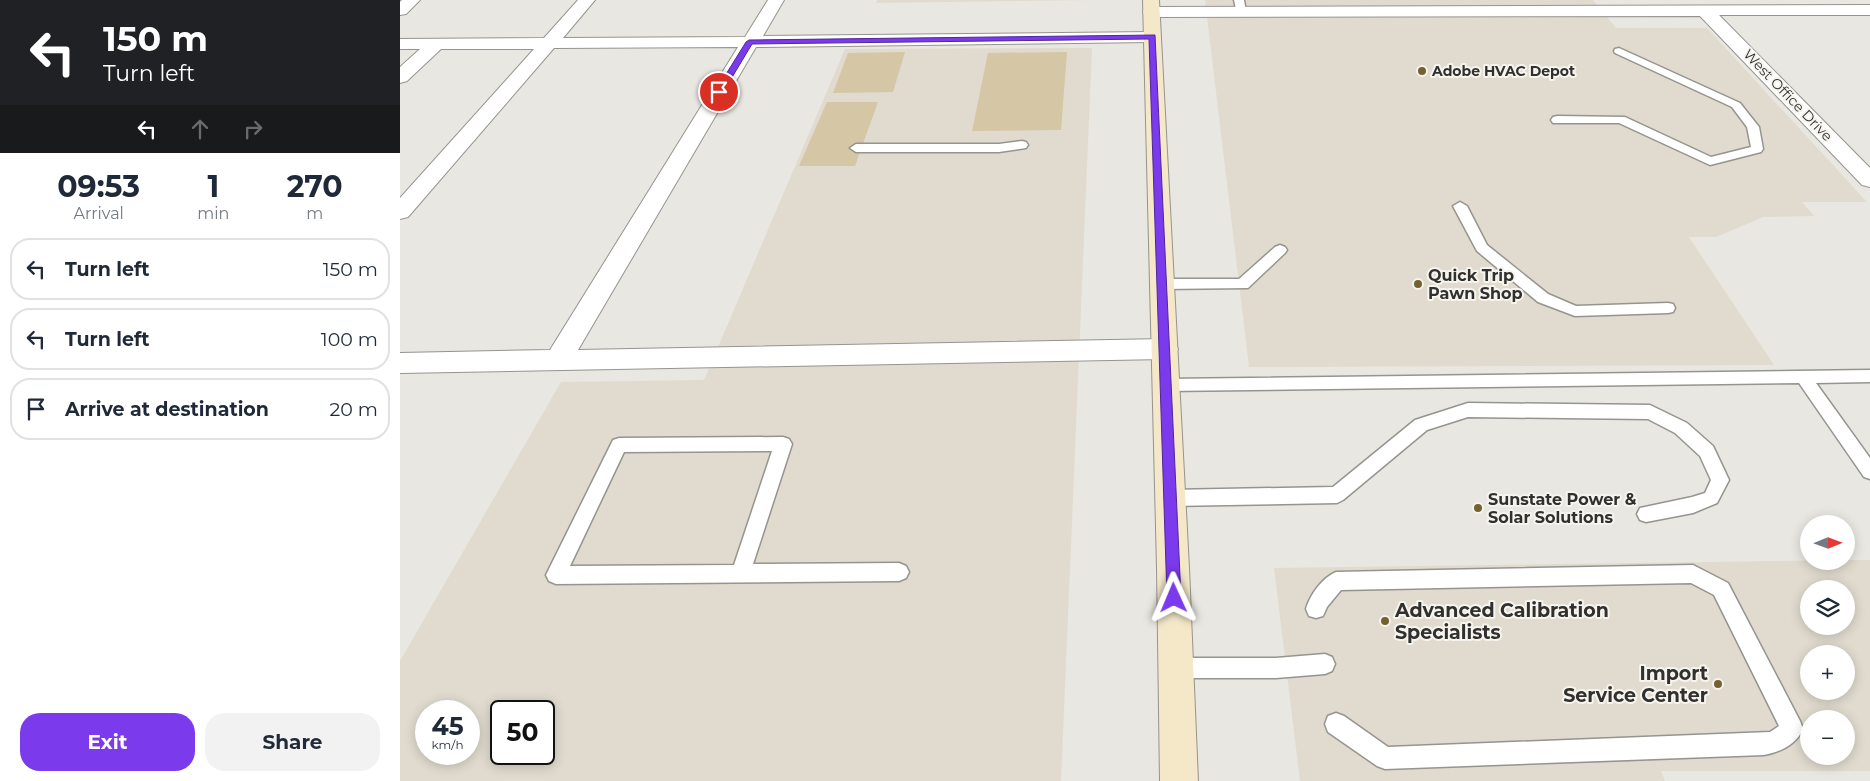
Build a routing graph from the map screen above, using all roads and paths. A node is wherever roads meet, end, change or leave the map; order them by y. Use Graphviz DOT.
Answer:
graph roads {
  1 [pos="412,0"];
  2 [pos="586,0"];
  3 [pos="776,0"];
  4 [pos="1616,5"];
  5 [pos="1801,5"];
  6 [pos="1240,6"];
  7 [pos="400,10"];
  8 [pos="1870,10"];
  9 [pos="1705,11"];
  10 [pos="1151,16"];
  11 [pos="749,42"];
  12 [pos="437,43"];
  13 [pos="549,43"];
  14 [pos="400,44"];
  15 [pos="1619,51"];
  16 [pos="400,77"];
  17 [pos="1557,120"];
  18 [pos="1022,145"];
  19 [pos="856,148"];
  20 [pos="1870,180"];
  21 [pos="1460,206"];
  22 [pos="400,212"];
  23 [pos="1280,250"];
  24 [pos="1162,284"];
  25 [pos="1668,308"];
  26 [pos="1165,349"];
  27 [pos="558,360"];
  28 [pos="400,363"];
  29 [pos="1803,376"];
  30 [pos="1870,376"];
  31 [pos="1165,385"];
  32 [pos="1870,472"];
  33 [pos="1170,498"];
  34 [pos="1646,514"];
  35 [pos="898,572"];
  36 [pos="740,574"];
  37 [pos="1316,609"];
  38 [pos="1326,664"];
  39 [pos="1176,668"];
  40 [pos="1336,724"];
  41 [pos="1180,781"];
  1 -- 7 [label="street"];
  2 -- 13 [label="street"];
  3 -- 11 [label="street"];
  4 -- 6 [label="street"];
  4 -- 9 [label="street"];
  5 -- 8 [label="street"];
  5 -- 9 [label="street"];
  6 -- 10 [label="street"];
  9 -- 20 [label="street, West Office Drive"];
  10 -- 11 [label="street"];
  10 -- 24 [label="main road"];
  11 -- 13 [label="street"];
  11 -- 27 [label="street"];
  12 -- 13 [label="street"];
  12 -- 14 [label="street"];
  12 -- 16 [label="street"];
  13 -- 22 [label="street"];
  15 -- 17 [label="lane"];
  18 -- 19 [label="lane"];
  21 -- 25 [label="lane"];
  23 -- 24 [label="lane"];
  24 -- 26 [label="main road"];
  26 -- 27 [label="street"];
  26 -- 31 [label="main road"];
  27 -- 28 [label="street"];
  29 -- 30 [label="lane"];
  29 -- 31 [label="lane"];
  29 -- 32 [label="lane"];
  31 -- 33 [label="main road"];
  33 -- 34 [label="lane"];
  33 -- 39 [label="main road"];
  35 -- 36 [label="lane"];
  36 -- 36 [label="lane"];
  37 -- 40 [label="lane"];
  38 -- 39 [label="lane"];
  39 -- 41 [label="main road"];
}
